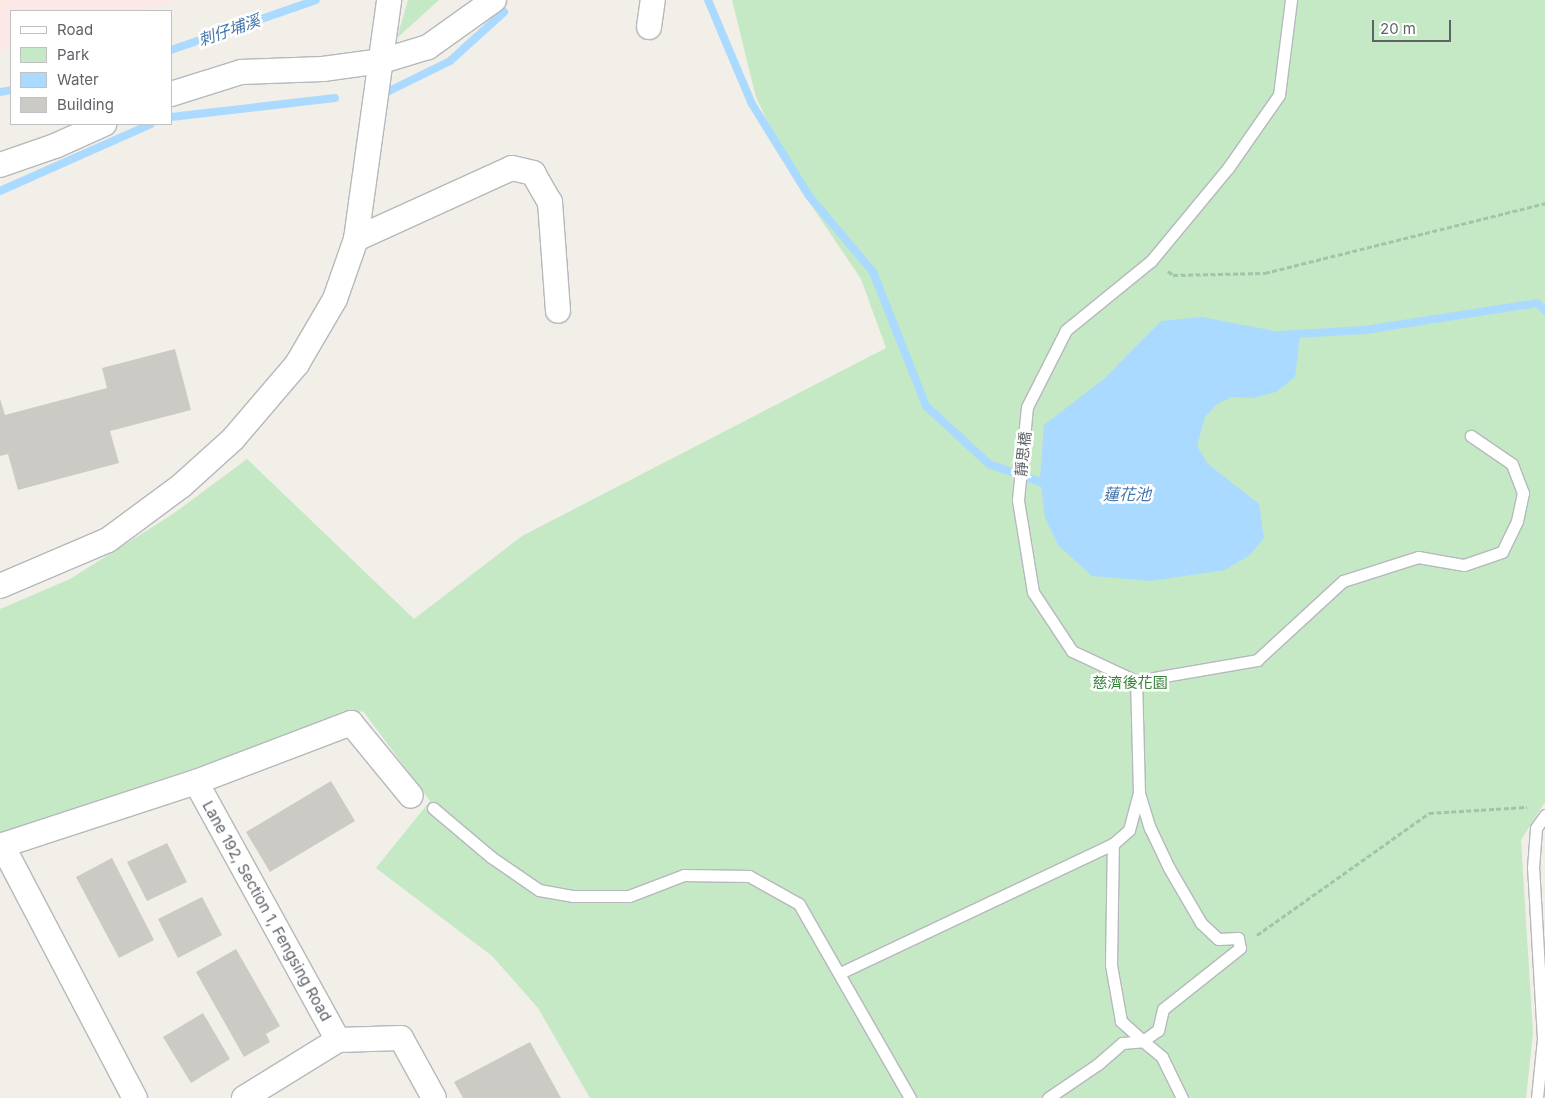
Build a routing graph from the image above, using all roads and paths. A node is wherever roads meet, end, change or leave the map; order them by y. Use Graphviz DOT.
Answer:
graph roads {
  1 [pos="389,0"];
  2 [pos="494,0"];
  3 [pos="652,0"];
  4 [pos="1291,0"];
  5 [pos="649,27"];
  6 [pos="382,61"];
  7 [pos="172,94"];
  8 [pos="102,125"];
  9 [pos="0,165"];
  10 [pos="1545,203"];
  11 [pos="356,239"];
  12 [pos="1151,262"];
  13 [pos="558,311"];
  14 [pos="1471,436"];
  15 [pos="0,586"];
  16 [pos="1136,681"];
  17 [pos="196,782"];
  18 [pos="1139,793"];
  19 [pos="411,796"];
  20 [pos="1537,806"];
  21 [pos="433,808"];
  22 [pos="1545,815"];
  23 [pos="1113,844"];
  24 [pos="1,846"];
  25 [pos="1240,948"];
  26 [pos="840,973"];
  27 [pos="338,1040"];
  28 [pos="1143,1041"];
  29 [pos="135,1098"];
  30 [pos="244,1098"];
  31 [pos="434,1098"];
  32 [pos="910,1098"];
  33 [pos="1048,1098"];
  34 [pos="1182,1098"];
  35 [pos="1537,1098"];
  1 -- 6 [label="street"];
  2 -- 6 [label="street"];
  3 -- 5 [label="street"];
  4 -- 12 [label="lane"];
  6 -- 7 [label="street"];
  6 -- 11 [label="street"];
  8 -- 9 [label="street"];
  10 -- 12 [label="path"];
  11 -- 13 [label="street"];
  11 -- 15 [label="street"];
  12 -- 16 [label="lane, 靜思橋"];
  14 -- 16 [label="lane"];
  16 -- 18 [label="lane"];
  17 -- 19 [label="street, Lane 192, Section 1, Fengsing Road"];
  17 -- 24 [label="street, Lane 192, Section 1, Fengsing Road"];
  17 -- 27 [label="street, Lane 192, Section 1, Fengsing Road"];
  18 -- 23 [label="lane"];
  18 -- 25 [label="lane"];
  20 -- 25 [label="path"];
  21 -- 26 [label="lane"];
  22 -- 35 [label="lane"];
  23 -- 26 [label="lane"];
  23 -- 28 [label="lane"];
  24 -- 29 [label="street, Lane 192, Section 1, Fengsing Road"];
  25 -- 28 [label="lane"];
  26 -- 32 [label="lane"];
  27 -- 30 [label="street, Lane 192, Section 1, Fengsing Road"];
  27 -- 31 [label="street, Lane 192, Section 1, Fengsing Road"];
  28 -- 33 [label="lane"];
  28 -- 34 [label="lane"];
}
